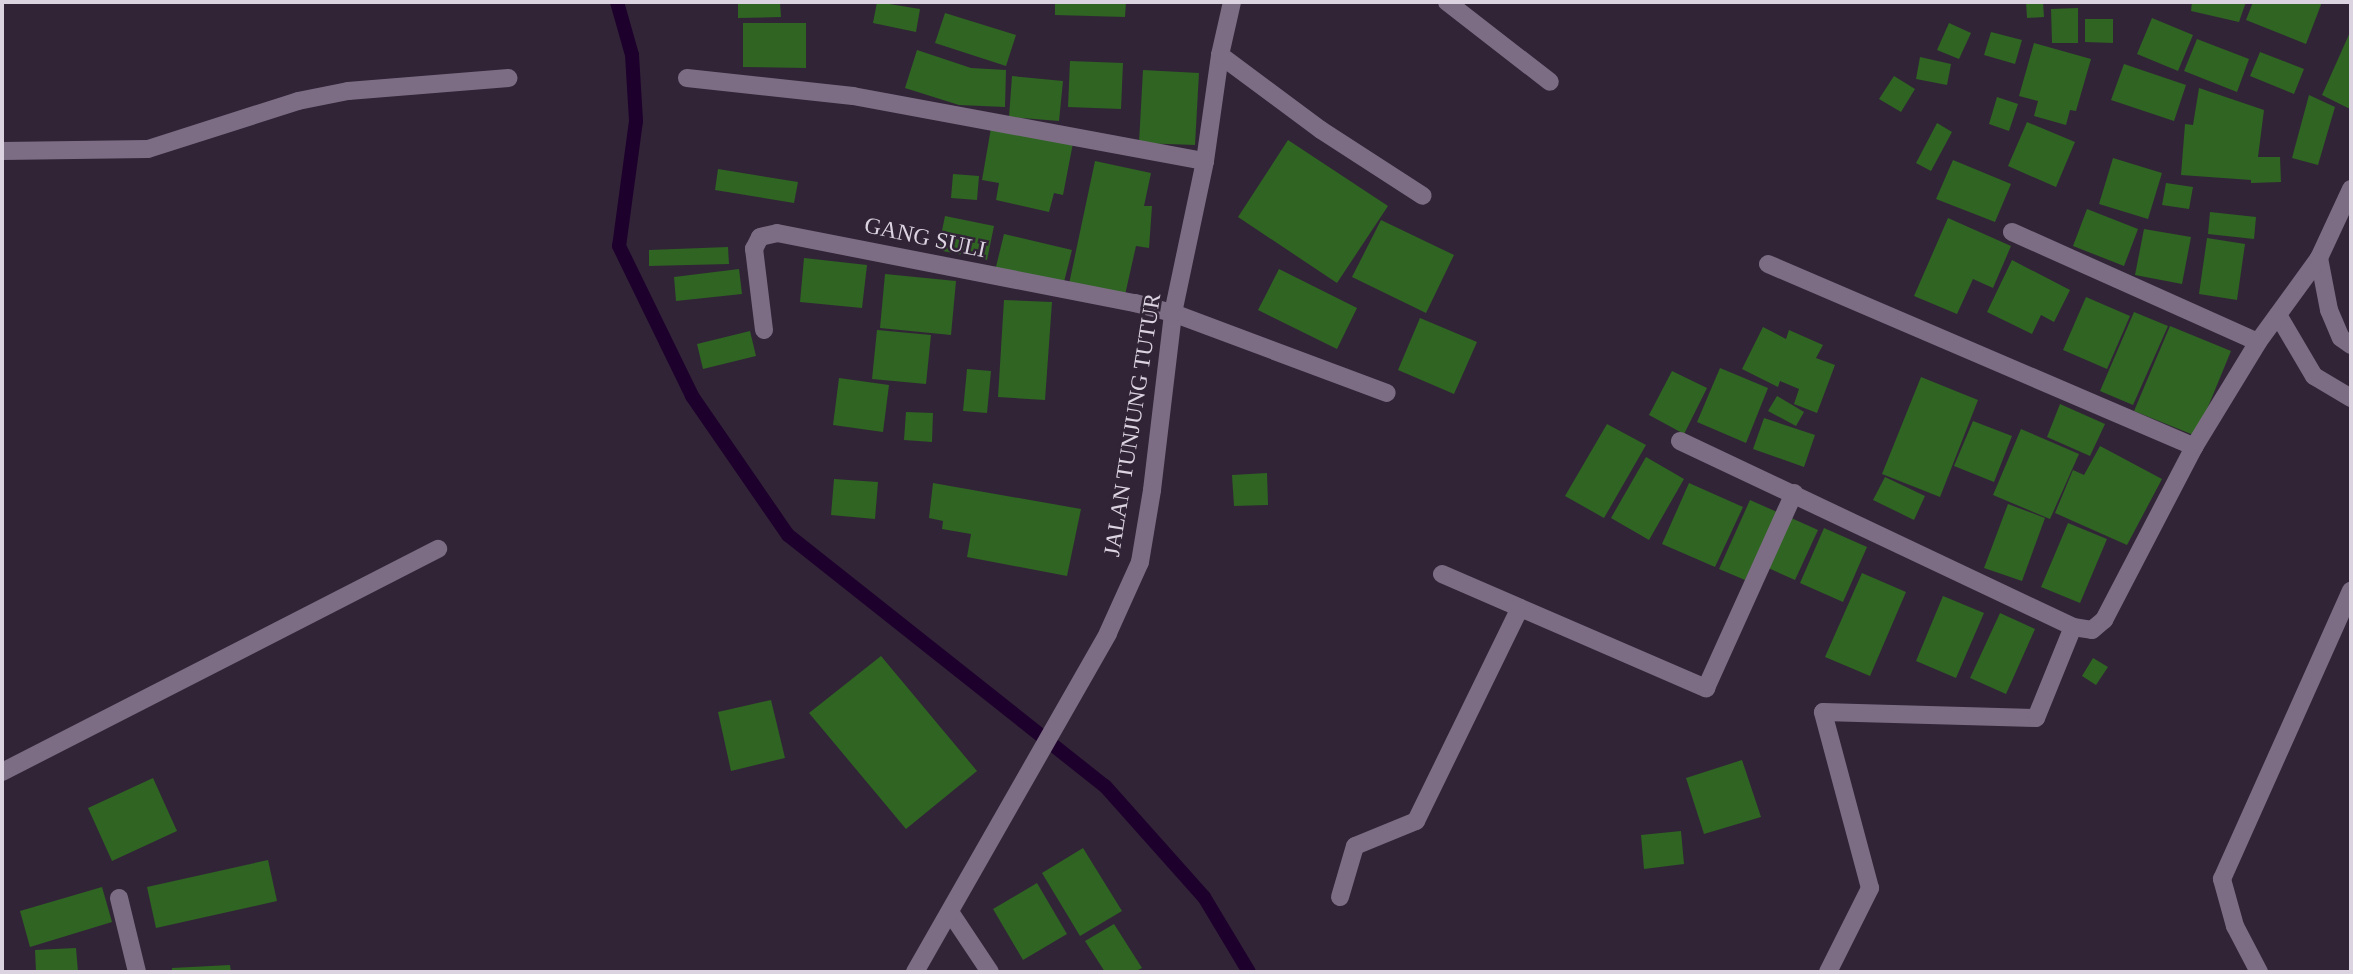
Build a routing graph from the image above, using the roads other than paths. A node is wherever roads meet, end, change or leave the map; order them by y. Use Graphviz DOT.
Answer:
graph roads {
  1 [pos="1232,2"];
  2 [pos="1447,2"];
  3 [pos="1220,55"];
  4 [pos="508,78"];
  5 [pos="687,78"];
  6 [pos="1550,82"];
  7 [pos="2,151"];
  8 [pos="1205,160"];
  9 [pos="2351,189"];
  10 [pos="1423,195"];
  11 [pos="2012,232"];
  12 [pos="2319,258"];
  13 [pos="1768,264"];
  14 [pos="1173,313"];
  15 [pos="2278,314"];
  16 [pos="764,330"];
  17 [pos="2259,342"];
  18 [pos="2351,345"];
  19 [pos="1387,393"];
  20 [pos="2351,398"];
  21 [pos="1680,441"];
  22 [pos="2194,447"];
  23 [pos="1794,494"];
  24 [pos="438,549"];
  25 [pos="1442,574"];
  26 [pos="2351,590"];
  27 [pos="1520,608"];
  28 [pos="2073,627"];
  29 [pos="2,772"];
  30 [pos="1340,897"];
  31 [pos="119,898"];
  32 [pos="950,912"];
  33 [pos="137,972"];
  34 [pos="915,972"];
  35 [pos="990,972"];
  36 [pos="1828,972"];
  37 [pos="2259,972"];
  1 -- 3 [label="street, JALAN TUNJUNG TUTUR"];
  2 -- 6 [label="street"];
  3 -- 8 [label="street, JALAN TUNJUNG TUTUR"];
  3 -- 10 [label="street"];
  4 -- 7 [label="street"];
  5 -- 8 [label="street"];
  8 -- 14 [label="street, JALAN TUNJUNG TUTUR"];
  9 -- 12 [label="street"];
  11 -- 17 [label="street"];
  12 -- 15 [label="street"];
  12 -- 18 [label="street"];
  13 -- 22 [label="street"];
  14 -- 16 [label="street, GANG SULI"];
  14 -- 19 [label="street"];
  14 -- 32 [label="street, JALAN TUNJUNG TUTUR"];
  15 -- 17 [label="street"];
  15 -- 20 [label="street"];
  17 -- 22 [label="street"];
  21 -- 23 [label="street"];
  22 -- 28 [label="street"];
  23 -- 27 [label="street"];
  23 -- 28 [label="street"];
  24 -- 29 [label="street"];
  25 -- 27 [label="street"];
  26 -- 37 [label="street"];
  27 -- 30 [label="street"];
  28 -- 36 [label="street"];
  31 -- 33 [label="street"];
  32 -- 34 [label="street, JALAN TUNJUNG TUTUR"];
  32 -- 35 [label="street"];
}
